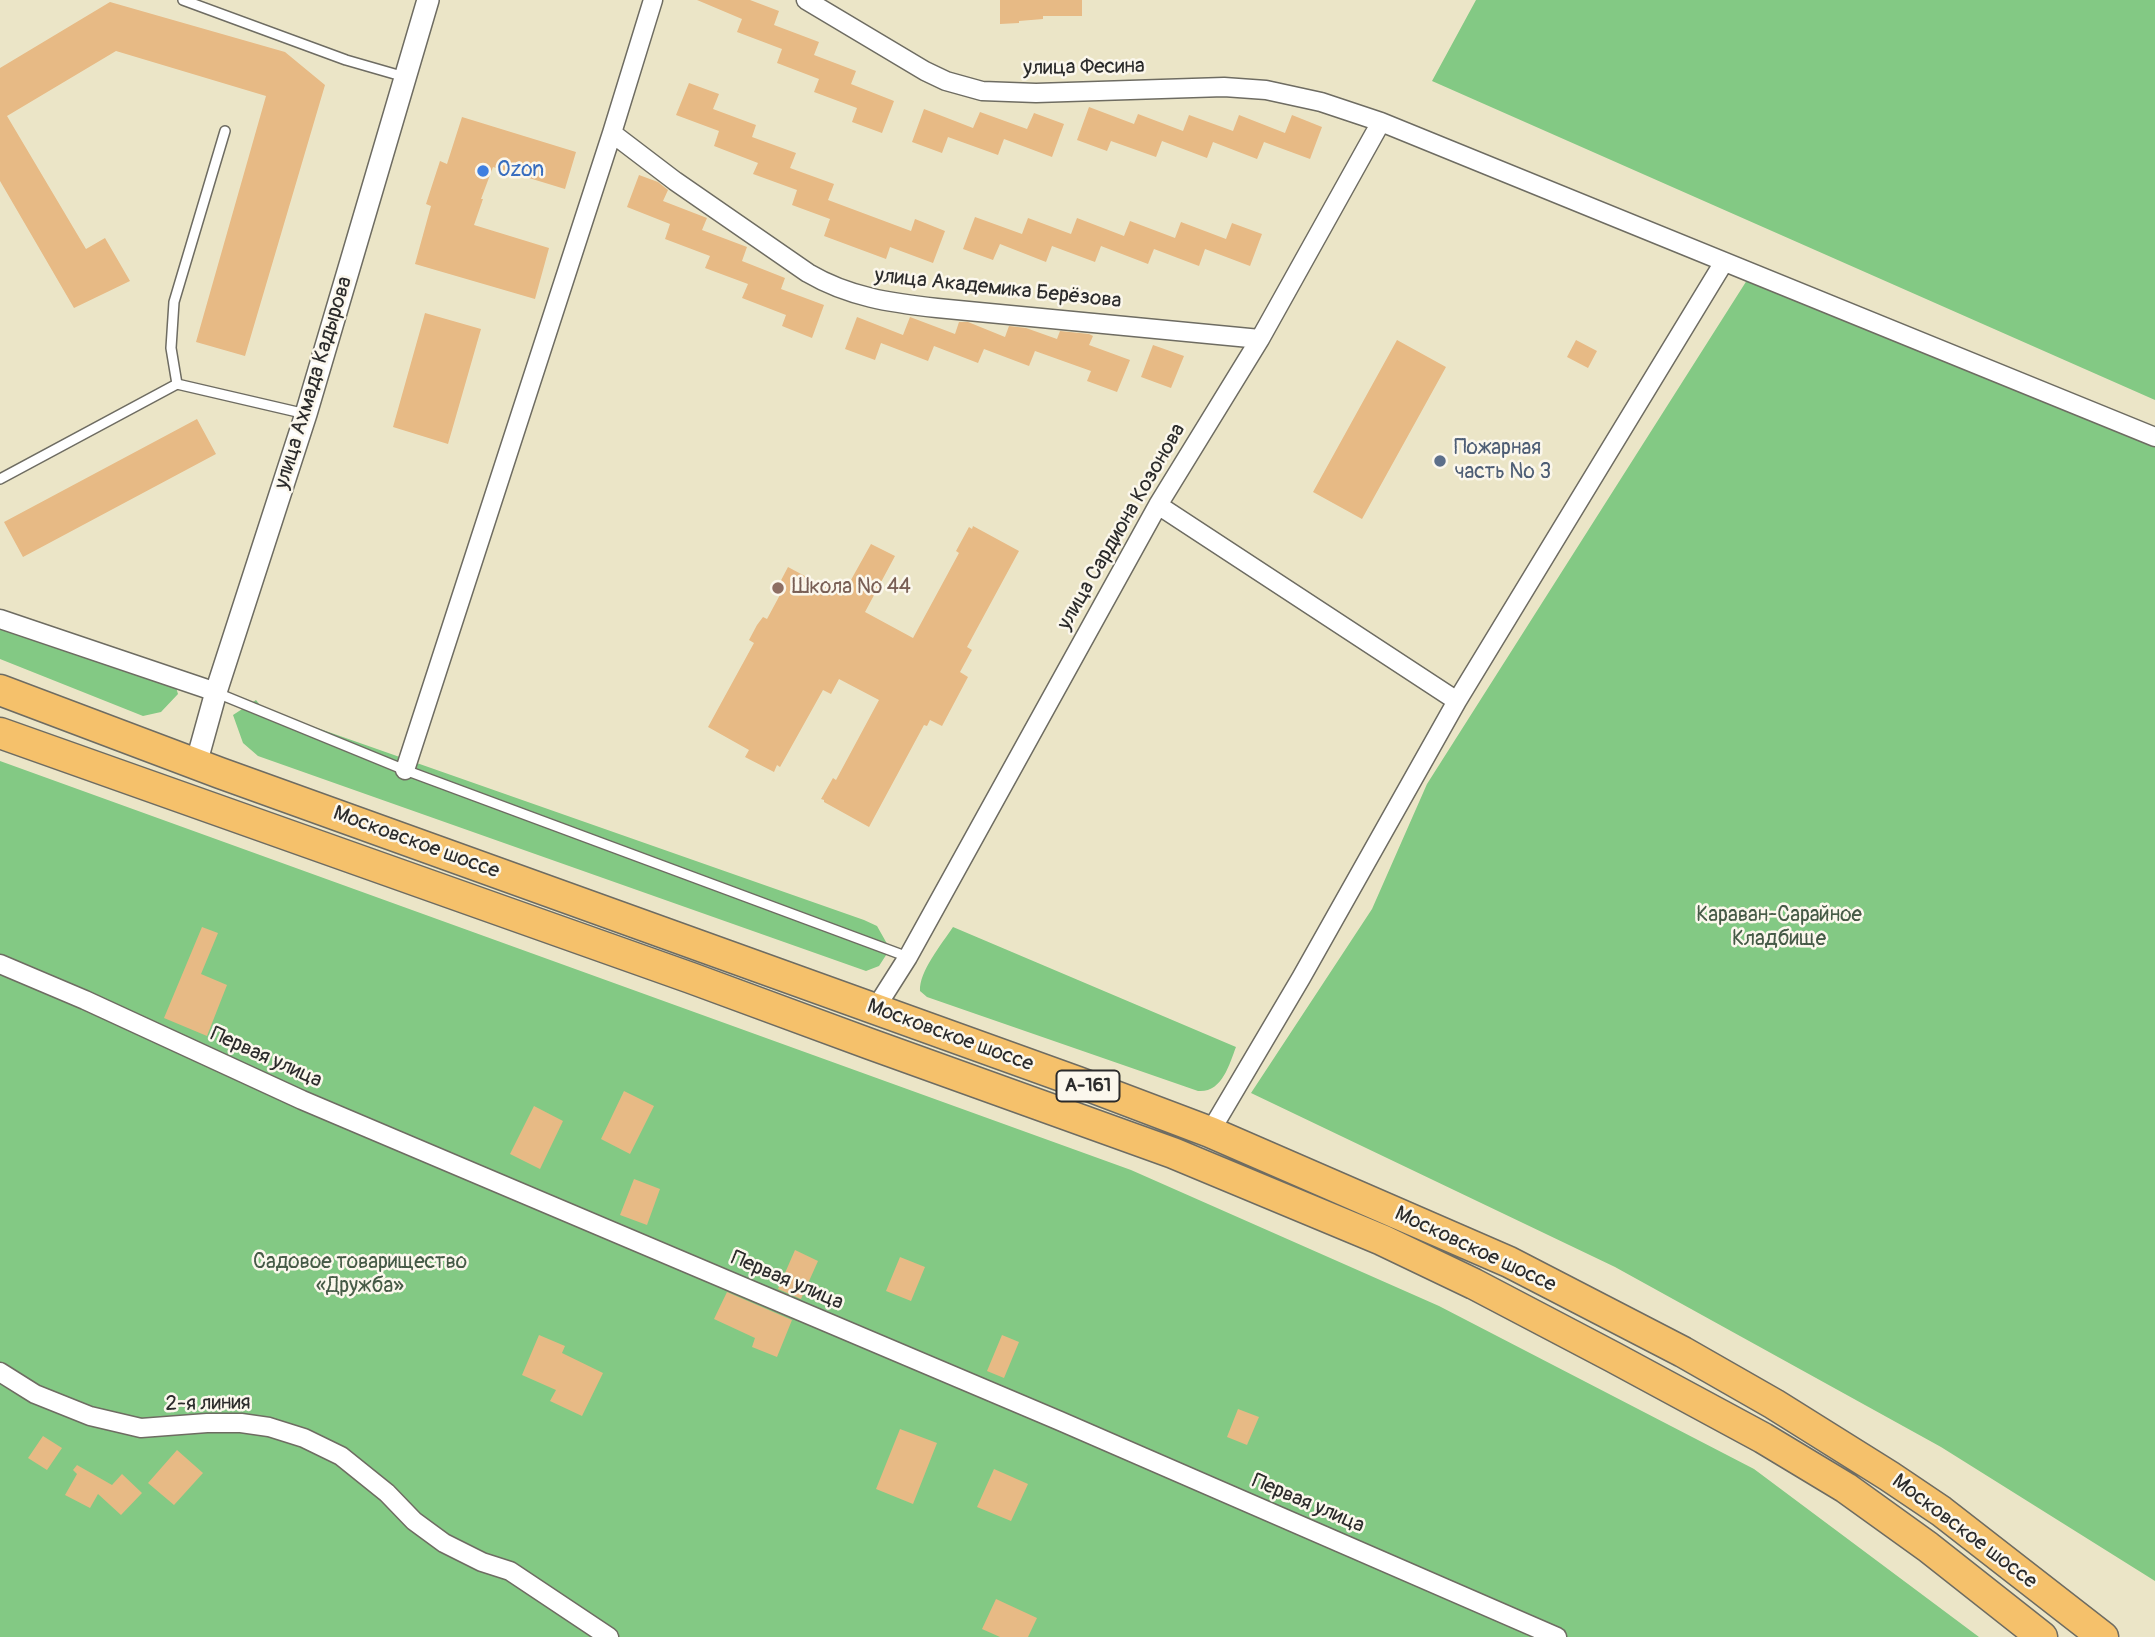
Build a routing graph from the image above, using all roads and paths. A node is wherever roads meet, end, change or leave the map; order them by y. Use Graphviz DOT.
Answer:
graph roads {
  1 [pos="183,0"];
  2 [pos="428,0"];
  3 [pos="653,0"];
  4 [pos="806,0"];
  5 [pos="405,77"];
  6 [pos="1381,122"];
  7 [pos="225,131"];
  8 [pos="612,133"];
  9 [pos="1724,262"];
  10 [pos="1260,339"];
  11 [pos="177,384"];
  12 [pos="306,414"];
  13 [pos="2155,437"];
  14 [pos="0,479"];
  15 [pos="1158,505"];
  16 [pos="0,619"];
  17 [pos="0,691"];
  18 [pos="216,692"];
  19 [pos="1457,701"];
  20 [pos="0,733"];
  21 [pos="196,764"];
  22 [pos="405,770"];
  23 [pos="908,957"];
  24 [pos="0,964"];
  25 [pos="875,1009"];
  26 [pos="1210,1132"];
  27 [pos="0,1372"];
  28 [pos="2101,1636"];
  29 [pos="609,1637"];
  30 [pos="1557,1637"];
  31 [pos="2042,1637"];
  1 -- 5 [label="lane"];
  2 -- 5 [label="street, улица Ахмада Кадырова"];
  3 -- 8 [label="street"];
  4 -- 6 [label="street, улица Фесина"];
  5 -- 12 [label="street, улица Ахмада Кадырова"];
  6 -- 9 [label="street, улица Фесина"];
  6 -- 10 [label="street, улица Сардиона Козонова"];
  7 -- 11 [label="lane"];
  8 -- 10 [label="street, улица Академика Берёзова"];
  8 -- 22 [label="street"];
  9 -- 13 [label="street, улица Фесина"];
  9 -- 19 [label="street"];
  10 -- 15 [label="street, улица Сардиона Козонова"];
  11 -- 12 [label="lane"];
  11 -- 14 [label="lane"];
  12 -- 18 [label="street, улица Ахмада Кадырова"];
  15 -- 19 [label="street"];
  15 -- 23 [label="street, улица Сардиона Козонова"];
  16 -- 18 [label="street"];
  17 -- 21 [label="highway, Московское шоссе / А-161"];
  18 -- 21 [label="street, улица Ахмада Кадырова"];
  18 -- 22 [label="lane"];
  19 -- 26 [label="street"];
  20 -- 31 [label="highway, Московское шоссе / А-161"];
  21 -- 25 [label="highway, Московское шоссе / А-161"];
  22 -- 23 [label="lane"];
  23 -- 25 [label="street, улица Сардиона Козонова"];
  24 -- 30 [label="street, Первая улица"];
  25 -- 26 [label="highway, Московское шоссе / А-161"];
  26 -- 28 [label="highway, Московское шоссе / А-161"];
  27 -- 29 [label="street, 2-я линия"];
}
